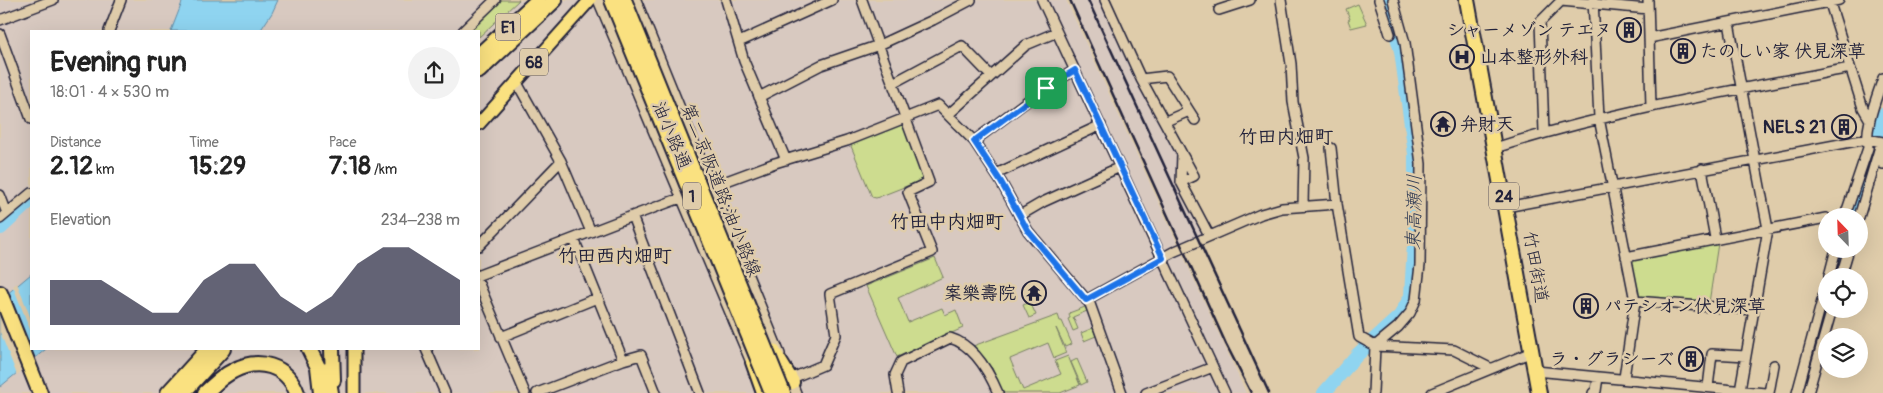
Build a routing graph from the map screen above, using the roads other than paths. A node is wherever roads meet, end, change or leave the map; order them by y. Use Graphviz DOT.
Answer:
graph roads {
  1 [pos="53,0"];
  2 [pos="120,0"];
  3 [pos="495,0"];
  4 [pos="590,0"];
  5 [pos="598,0"];
  6 [pos="603,0"];
  7 [pos="612,0"];
  8 [pos="624,0"];
  9 [pos="635,0"];
  10 [pos="726,0"];
  11 [pos="832,0"];
  12 [pos="862,0"];
  13 [pos="971,0"];
  14 [pos="1042,0"];
  15 [pos="1104,0"];
  16 [pos="1250,0"];
  17 [pos="1282,0"];
  18 [pos="1380,0"];
  19 [pos="1393,0"];
  20 [pos="1467,0"];
  21 [pos="1839,0"];
  22 [pos="1593,1"];
  23 [pos="1829,1"];
  24 [pos="547,2"];
  25 [pos="1648,4"];
  26 [pos="1219,10"];
  27 [pos="0,20"];
  28 [pos="1729,23"];
  29 [pos="110,30"];
  30 [pos="464,30"];
  31 [pos="1058,32"];
  32 [pos="0,34"];
  33 [pos="1390,34"];
  34 [pos="1649,38"];
  35 [pos="739,42"];
  36 [pos="879,45"];
  37 [pos="480,52"];
  38 [pos="1850,68"];
  39 [pos="480,70"];
  40 [pos="1075,70"];
  41 [pos="991,76"];
  42 [pos="1883,78"];
  43 [pos="1141,79"];
  44 [pos="480,81"];
  45 [pos="516,81"];
  46 [pos="892,83"];
  47 [pos="1743,89"];
  48 [pos="759,97"];
  49 [pos="1651,106"];
  50 [pos="1189,111"];
  51 [pos="948,114"];
  52 [pos="30,116"];
  53 [pos="905,118"];
  54 [pos="1599,118"];
  55 [pos="1195,120"];
  56 [pos="1870,120"];
  57 [pos="1166,122"];
  58 [pos="480,123"];
  59 [pos="1101,125"];
  60 [pos="1544,132"];
  61 [pos="974,141"];
  62 [pos="1876,141"];
  63 [pos="1331,148"];
  64 [pos="1494,148"];
  65 [pos="1182,154"];
  66 [pos="1755,159"];
  67 [pos="786,160"];
  68 [pos="561,161"];
  69 [pos="1883,164"];
  70 [pos="1120,167"];
  71 [pos="1702,169"];
  72 [pos="996,174"];
  73 [pos="1181,182"];
  74 [pos="1612,187"];
  75 [pos="711,188"];
  76 [pos="30,194"];
  77 [pos="0,195"];
  78 [pos="680,198"];
  79 [pos="1338,204"];
  80 [pos="1303,206"];
  81 [pos="1506,207"];
  82 [pos="1848,208"];
  83 [pos="1861,208"];
  84 [pos="4,216"];
  85 [pos="632,216"];
  86 [pos="1019,216"];
  87 [pos="1818,220"];
  88 [pos="1768,229"];
  89 [pos="591,232"];
  90 [pos="1209,235"];
  91 [pos="1715,238"];
  92 [pos="574,239"];
  93 [pos="480,245"];
  94 [pos="1626,257"];
  95 [pos="1163,258"];
  96 [pos="480,275"];
  97 [pos="480,286"];
  98 [pos="0,293"];
  99 [pos="597,298"];
  100 [pos="1086,300"];
  101 [pos="1635,301"];
  102 [pos="1754,310"];
  103 [pos="0,315"];
  104 [pos="1818,316"];
  105 [pos="1829,318"];
  106 [pos="501,337"];
  107 [pos="1374,346"];
  108 [pos="222,350"];
  109 [pos="310,350"];
  110 [pos="318,350"];
  111 [pos="332,350"];
  112 [pos="354,350"];
  113 [pos="426,350"];
  114 [pos="205,352"];
  115 [pos="1532,352"];
  116 [pos="1746,356"];
  117 [pos="623,360"];
  118 [pos="1774,365"];
  119 [pos="1213,367"];
  120 [pos="1490,368"];
  121 [pos="1536,371"];
  122 [pos="1598,377"];
  123 [pos="1624,378"];
  124 [pos="790,387"];
  125 [pos="1708,387"];
  126 [pos="1740,390"];
  127 [pos="35,391"];
  128 [pos="765,392"];
  129 [pos="168,393"];
  130 [pos="183,393"];
  131 [pos="206,393"];
  132 [pos="296,393"];
  133 [pos="321,393"];
  134 [pos="332,393"];
  135 [pos="354,393"];
  136 [pos="445,393"];
  137 [pos="524,393"];
  138 [pos="537,393"];
  139 [pos="656,393"];
  140 [pos="700,393"];
  141 [pos="753,393"];
  142 [pos="898,393"];
  143 [pos="998,393"];
  144 [pos="1122,393"];
  145 [pos="1146,393"];
  146 [pos="1225,393"];
  147 [pos="1374,393"];
  148 [pos="1432,393"];
  149 [pos="1538,393"];
  150 [pos="1593,393"];
  151 [pos="1767,393"];
  152 [pos="1797,393"];
  153 [pos="1808,393"];
  1 -- 27 [label="street"];
  2 -- 29 [label="street"];
  3 -- 30 [label="street"];
  4 -- 45 [label="main road, 68"];
  5 -- 78 [label="street, 油小路通"];
  6 -- 128 [label="highway"];
  7 -- 128 [label="highway, 第二京阪道路;油小路線 / 1, bridge"];
  8 -- 124 [label="highway, 第二京阪道路;油小路線 / 1, bridge"];
  9 -- 75 [label="street, 油小路通"];
  9 -- 124 [label="highway"];
  10 -- 35 [label="street"];
  11 -- 35 [label="street"];
  12 -- 36 [label="street"];
  13 -- 36 [label="street"];
  14 -- 31 [label="street"];
  15 -- 43 [label="street"];
  16 -- 26 [label="street"];
  17 -- 80 [label="street"];
  18 -- 33 [label="street"];
  19 -- 107 [label="street"];
  20 -- 64 [label="highway, 竹田街道 / 24"];
  21 -- 23 [label="street"];
  22 -- 25 [label="street"];
  22 -- 54 [label="street"];
  22 -- 60 [label="street"];
  23 -- 28 [label="street"];
  23 -- 38 [label="street"];
  24 -- 37 [label="highway, E1"];
  24 -- 39 [label="highway, E1"];
  24 -- 44 [label="highway"];
  25 -- 34 [label="street"];
  28 -- 34 [label="street"];
  28 -- 47 [label="street"];
  31 -- 40 [label="street"];
  31 -- 41 [label="street"];
  32 -- 52 [label="street"];
  34 -- 49 [label="street"];
  35 -- 48 [label="street"];
  36 -- 46 [label="street"];
  36 -- 48 [label="street"];
  38 -- 47 [label="street"];
  38 -- 56 [label="street"];
  40 -- 59 [label="street"];
  40 -- 61 [label="street"];
  41 -- 46 [label="street"];
  41 -- 51 [label="street"];
  42 -- 56 [label="street"];
  43 -- 50 [label="street"];
  43 -- 57 [label="street"];
  45 -- 58 [label="main road, 68"];
  45 -- 68 [label="street"];
  46 -- 53 [label="street"];
  47 -- 49 [label="street"];
  47 -- 66 [label="street"];
  48 -- 67 [label="street"];
  49 -- 54 [label="street"];
  50 -- 55 [label="street"];
  50 -- 57 [label="street"];
  51 -- 53 [label="street"];
  51 -- 61 [label="street"];
  53 -- 67 [label="street"];
  53 -- 124 [label="street"];
  54 -- 60 [label="street"];
  54 -- 74 [label="street"];
  56 -- 62 [label="street"];
  57 -- 65 [label="street"];
  59 -- 70 [label="street"];
  59 -- 72 [label="street"];
  60 -- 64 [label="street"];
  61 -- 72 [label="street"];
  62 -- 66 [label="street"];
  62 -- 69 [label="street"];
  62 -- 82 [label="street"];
  62 -- 83 [label="street"];
  63 -- 79 [label="street"];
  64 -- 81 [label="highway, 竹田街道 / 24"];
  65 -- 73 [label="street"];
  65 -- 73 [label="street"];
  66 -- 71 [label="street"];
  66 -- 88 [label="street"];
  67 -- 75 [label="street"];
  68 -- 89 [label="street"];
  68 -- 93 [label="street"];
  70 -- 86 [label="street"];
  70 -- 95 [label="street"];
  71 -- 74 [label="street"];
  71 -- 91 [label="street"];
  72 -- 86 [label="street"];
  73 -- 90 [label="street"];
  74 -- 81 [label="street"];
  74 -- 94 [label="street"];
  75 -- 78 [label="street"];
  75 -- 124 [label="street, 油小路通"];
  76 -- 84 [label="street"];
  77 -- 84 [label="street"];
  78 -- 85 [label="street"];
  78 -- 128 [label="street, 油小路通"];
  79 -- 80 [label="street"];
  79 -- 107 [label="street"];
  80 -- 90 [label="street"];
  81 -- 115 [label="highway, 竹田街道 / 24"];
  85 -- 89 [label="street"];
  85 -- 140 [label="street"];
  86 -- 100 [label="street"];
  87 -- 88 [label="street"];
  88 -- 91 [label="street"];
  88 -- 102 [label="street"];
  89 -- 92 [label="street"];
  90 -- 95 [label="street"];
  91 -- 94 [label="street"];
  92 -- 96 [label="street"];
  92 -- 99 [label="street"];
  94 -- 101 [label="street"];
  95 -- 100 [label="street"];
  95 -- 119 [label="street"];
  97 -- 106 [label="street"];
  98 -- 127 [label="highway"];
  99 -- 106 [label="street"];
  99 -- 117 [label="street"];
  100 -- 144 [label="street"];
  101 -- 102 [label="street"];
  101 -- 123 [label="street"];
  102 -- 116 [label="street"];
  103 -- 127 [label="highway"];
  104 -- 152 [label="street"];
  105 -- 153 [label="street"];
  106 -- 137 [label="street"];
  107 -- 120 [label="street"];
  107 -- 147 [label="street"];
  108 -- 130 [label="highway"];
  109 -- 133 [label="highway"];
  110 -- 134 [label="highway"];
  111 -- 134 [label="highway"];
  112 -- 135 [label="main road"];
  113 -- 136 [label="street"];
  114 -- 129 [label="highway"];
  115 -- 120 [label="street"];
  115 -- 121 [label="highway, 竹田街道 / 24"];
  116 -- 125 [label="street"];
  116 -- 126 [label="street"];
  117 -- 138 [label="street"];
  117 -- 139 [label="street"];
  118 -- 151 [label="street"];
  119 -- 145 [label="street"];
  119 -- 146 [label="street"];
  120 -- 148 [label="street"];
  121 -- 122 [label="street"];
  121 -- 149 [label="highway, 竹田街道 / 24"];
  122 -- 123 [label="street"];
  122 -- 150 [label="street"];
  123 -- 125 [label="street"];
  125 -- 126 [label="street"];
  126 -- 151 [label="street"];
  128 -- 141 [label="street"];
  131 -- 132 [label="highway"];
  142 -- 143 [label="street"];
}
